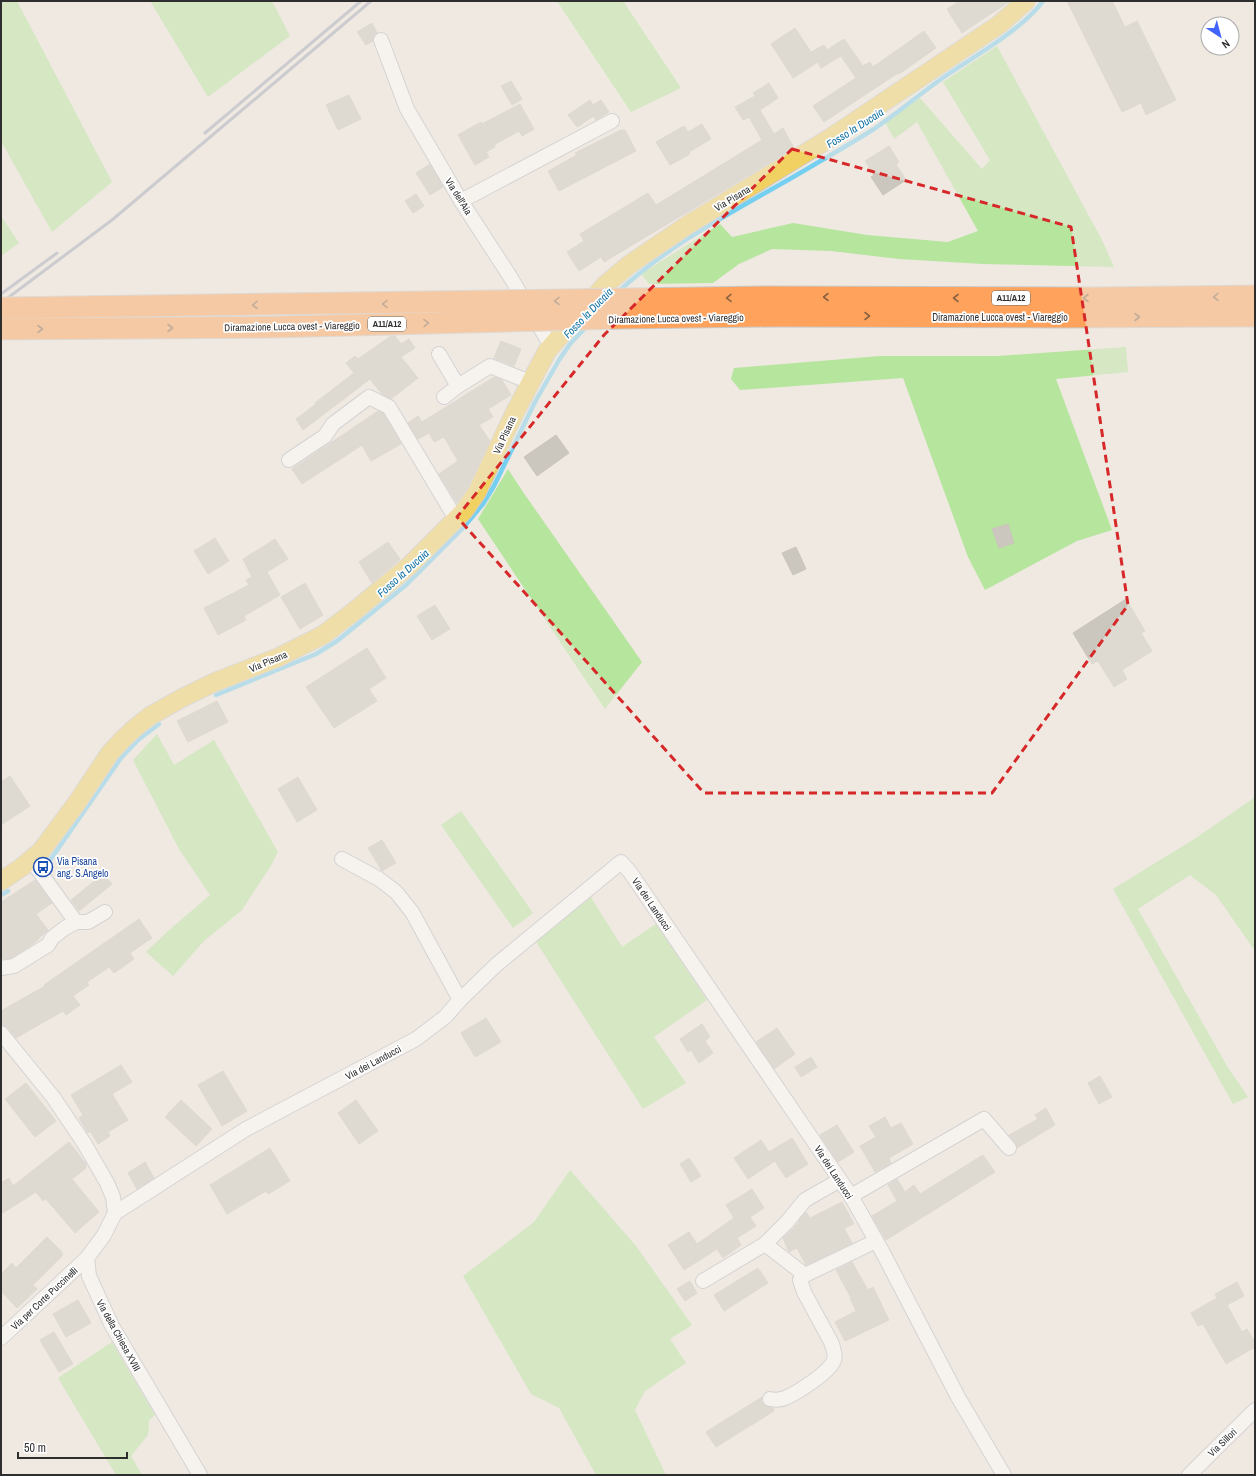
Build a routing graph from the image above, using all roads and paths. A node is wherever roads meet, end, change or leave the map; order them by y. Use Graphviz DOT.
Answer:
graph roads {
  1 [pos="1026,1"];
  2 [pos="381,40"];
  3 [pos="612,121"];
  4 [pos="461,201"];
  5 [pos="1255,296"];
  6 [pos="770,307"];
  7 [pos="1,308"];
  8 [pos="1255,316"];
  9 [pos="1,329"];
  10 [pos="551,346"];
  11 [pos="439,354"];
  12 [pos="530,382"];
  13 [pos="458,386"];
  14 [pos="444,397"];
  15 [pos="289,460"];
  16 [pos="456,519"];
  17 [pos="342,859"];
  18 [pos="31,860"];
  19 [pos="1,881"];
  20 [pos="105,912"];
  21 [pos="76,922"];
  22 [pos="1,968"];
  23 [pos="460,1000"];
  24 [pos="1,1033"];
  25 [pos="1008,1148"];
  26 [pos="840,1180"];
  27 [pos="850,1196"];
  28 [pos="115,1213"];
  29 [pos="876,1242"];
  30 [pos="765,1244"];
  31 [pos="86,1258"];
  32 [pos="805,1275"];
  33 [pos="703,1281"];
  34 [pos="1,1338"];
  35 [pos="770,1399"];
  36 [pos="1255,1410"];
  37 [pos="200,1475"];
  38 [pos="1004,1475"];
  39 [pos="1189,1475"];
  1 -- 10 [label="main road, Via Pisana"];
  2 -- 4 [label="street, Via dell'Aia"];
  3 -- 4 [label="street"];
  4 -- 10 [label="street, Via dell'Aia"];
  5 -- 6 [label="highway, Diramazione Lucca ovest - Viareggio / A11/A12, one-way"];
  6 -- 7 [label="highway, Diramazione Lucca ovest - Viareggio / A11/A12, one-way, bridge"];
  6 -- 8 [label="highway, Diramazione Lucca ovest - Viareggio / A11/A12, one-way"];
  9 -- 6 [label="highway, Diramazione Lucca ovest - Viareggio / A11/A12, one-way, bridge"];
  10 -- 12 [label="main road, Via Pisana"];
  11 -- 13 [label="street"];
  12 -- 13 [label="street"];
  12 -- 16 [label="main road, Via Pisana"];
  13 -- 14 [label="street"];
  15 -- 16 [label="street"];
  16 -- 18 [label="main road, Via Pisana"];
  17 -- 23 [label="street"];
  18 -- 19 [label="main road, Via Pisana"];
  18 -- 21 [label="street"];
  20 -- 21 [label="street"];
  21 -- 22 [label="street"];
  23 -- 26 [label="street, Via dei Landucci"];
  23 -- 28 [label="street, Via dei Landucci"];
  24 -- 28 [label="street"];
  25 -- 27 [label="street"];
  26 -- 27 [label="street, Via dei Landucci"];
  26 -- 30 [label="street"];
  27 -- 29 [label="street, Via dei Landucci"];
  28 -- 31 [label="street"];
  29 -- 32 [label="street"];
  29 -- 38 [label="street, Via dei Landucci"];
  30 -- 32 [label="street"];
  30 -- 33 [label="street"];
  31 -- 34 [label="street, Via per Corte Puccinelli"];
  31 -- 37 [label="street, Via della Chiesa XVIII"];
  32 -- 35 [label="street"];
  36 -- 39 [label="street, Via Sillori"];
}
